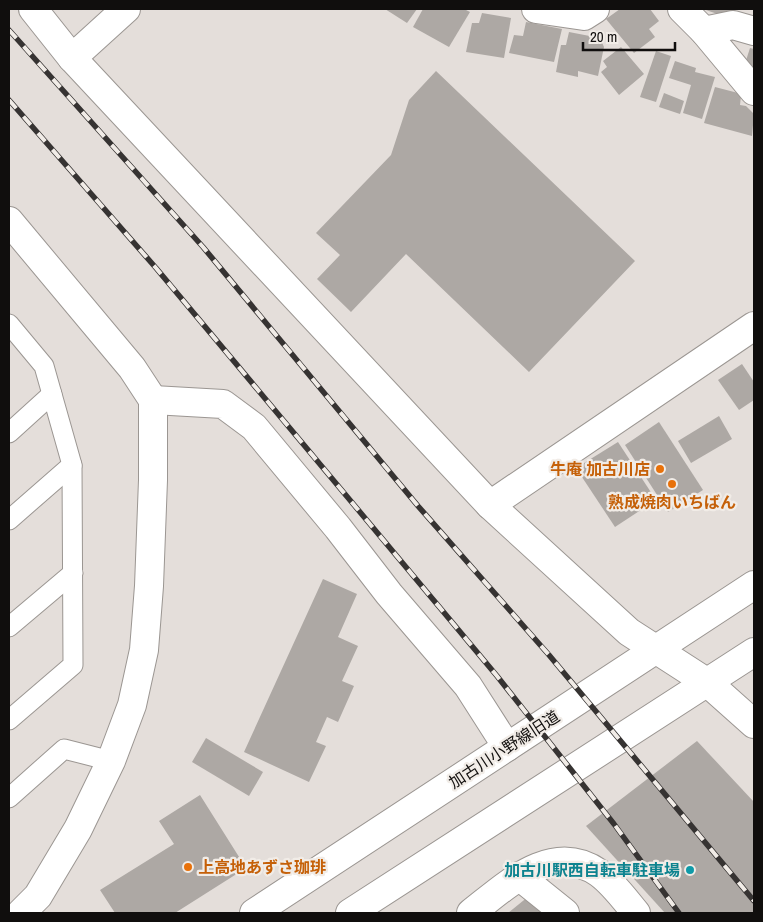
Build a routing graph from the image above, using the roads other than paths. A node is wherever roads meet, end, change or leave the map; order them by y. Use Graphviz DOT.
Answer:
graph roads {
  1 [pos="33,9"];
  2 [pos="126,9"];
  3 [pos="536,9"];
  4 [pos="595,9"];
  5 [pos="682,9"];
  6 [pos="704,31"];
  7 [pos="754,31"];
  8 [pos="72,58"];
  9 [pos="754,91"];
  10 [pos="9,221"];
  11 [pos="9,324"];
  12 [pos="754,326"];
  13 [pos="52,394"];
  14 [pos="153,400"];
  15 [pos="9,432"];
  16 [pos="72,465"];
  17 [pos="490,505"];
  18 [pos="9,520"];
  19 [pos="73,573"];
  20 [pos="754,584"];
  21 [pos="9,627"];
  22 [pos="657,648"];
  23 [pos="754,652"];
  24 [pos="708,683"];
  25 [pos="9,720"];
  26 [pos="754,724"];
  27 [pos="507,747"];
  28 [pos="111,761"];
  29 [pos="9,798"];
  30 [pos="519,876"];
  31 [pos="21,913"];
  32 [pos="254,913"];
  33 [pos="350,913"];
  34 [pos="471,913"];
  35 [pos="566,913"];
  36 [pos="636,913"];
  1 -- 8 [label="street"];
  2 -- 8 [label="street"];
  3 -- 4 [label="street"];
  5 -- 6 [label="street"];
  6 -- 7 [label="street"];
  6 -- 9 [label="street"];
  8 -- 17 [label="street"];
  10 -- 14 [label="street"];
  11 -- 13 [label="lane"];
  12 -- 17 [label="street"];
  13 -- 15 [label="lane"];
  13 -- 16 [label="lane"];
  14 -- 27 [label="street"];
  14 -- 28 [label="street"];
  16 -- 18 [label="lane"];
  16 -- 19 [label="lane"];
  17 -- 22 [label="street"];
  19 -- 21 [label="lane"];
  19 -- 25 [label="lane"];
  20 -- 22 [label="street, 加古川小野線旧道"];
  22 -- 24 [label="street"];
  22 -- 27 [label="street, 加古川小野線旧道"];
  23 -- 24 [label="street"];
  24 -- 26 [label="street"];
  24 -- 33 [label="street"];
  27 -- 32 [label="street, 加古川小野線旧道"];
  28 -- 29 [label="lane"];
  28 -- 31 [label="street"];
  30 -- 34 [label="street"];
  30 -- 35 [label="street"];
  30 -- 36 [label="street"];
}
